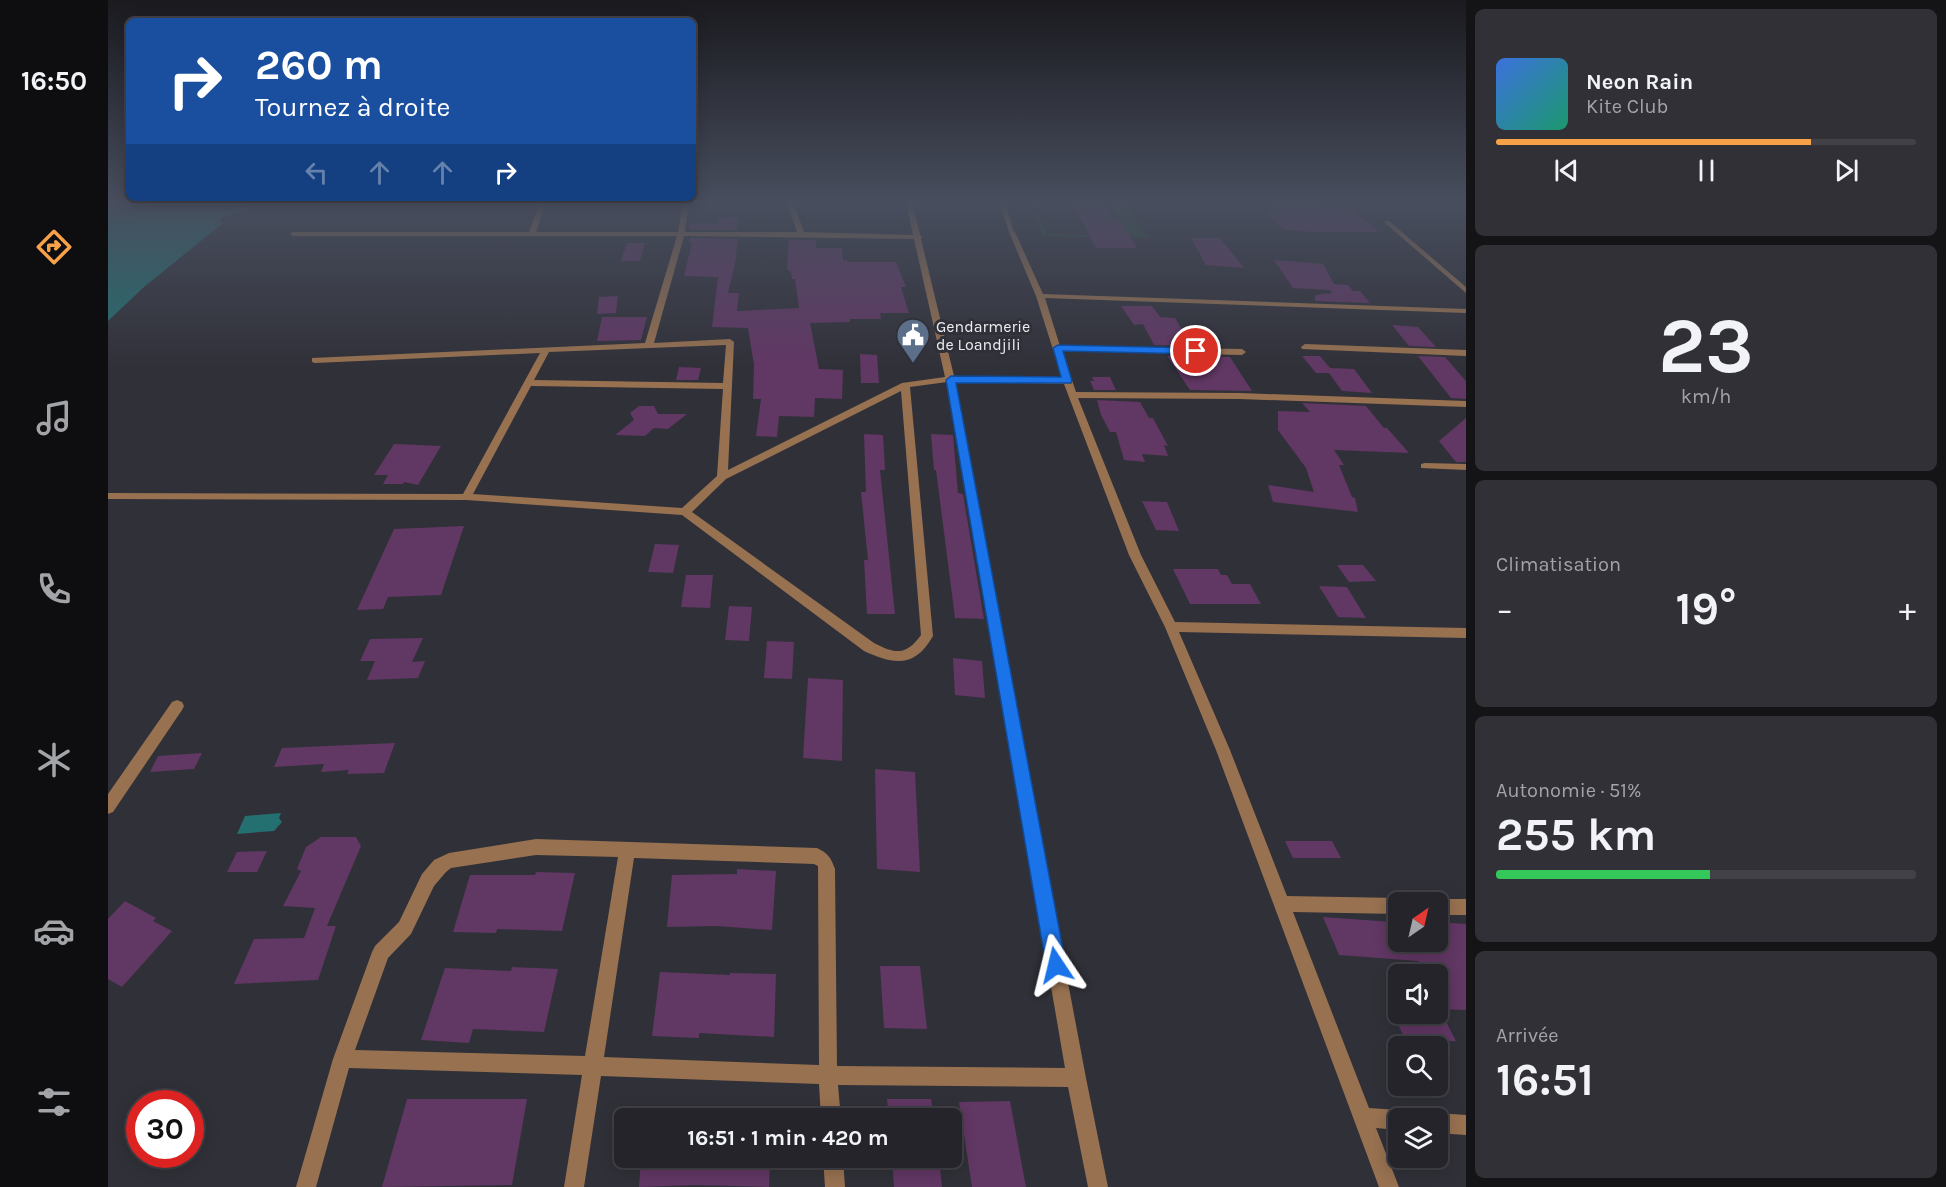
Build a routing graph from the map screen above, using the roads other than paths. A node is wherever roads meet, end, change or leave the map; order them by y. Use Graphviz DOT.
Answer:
graph roads {
  1 [pos="674,257"];
  2 [pos="924,257"];
  3 [pos="1023,257"];
  4 [pos="1428,257"];
  5 [pos="1453,279"];
  6 [pos="1466,279"];
  7 [pos="1466,291"];
  8 [pos="1040,296"];
  9 [pos="1466,310"];
  10 [pos="649,344"];
  11 [pos="1305,347"];
  12 [pos="1058,348"];
  13 [pos="546,350"];
  14 [pos="1242,352"];
  15 [pos="1466,353"];
  16 [pos="315,360"];
  17 [pos="951,380"];
  18 [pos="527,383"];
  19 [pos="905,385"];
  20 [pos="727,386"];
  21 [pos="1070,388"];
  22 [pos="1466,404"];
  23 [pos="1425,466"];
  24 [pos="1466,467"];
  25 [pos="722,477"];
  26 [pos="108,496"];
  27 [pos="466,497"];
  28 [pos="685,512"];
  29 [pos="1171,627"];
  30 [pos="1466,633"];
  31 [pos="177,706"];
  32 [pos="108,807"];
  33 [pos="627,850"];
  34 [pos="1282,904"];
  35 [pos="1388,906"];
  36 [pos="1448,907"];
  37 [pos="1466,907"];
  38 [pos="342,1059"];
  39 [pos="593,1065"];
  40 [pos="828,1075"];
  41 [pos="1076,1078"];
  42 [pos="830,1108"];
  43 [pos="1362,1117"];
  44 [pos="1388,1119"];
  45 [pos="1448,1124"];
  46 [pos="1466,1125"];
  47 [pos="834,1168"];
  48 [pos="306,1187"];
  49 [pos="574,1187"];
  50 [pos="835,1187"];
  51 [pos="1098,1187"];
  52 [pos="1389,1187"];
  1 -- 10 [label="street"];
  2 -- 17 [label="street"];
  3 -- 8 [label="street"];
  4 -- 5 [label="street"];
  5 -- 6 [label="street"];
  5 -- 7 [label="street"];
  8 -- 9 [label="street"];
  8 -- 12 [label="street"];
  10 -- 13 [label="street"];
  10 -- 20 [label="street"];
  11 -- 15 [label="street"];
  12 -- 14 [label="street"];
  12 -- 21 [label="street"];
  13 -- 16 [label="street"];
  13 -- 18 [label="street"];
  17 -- 19 [label="street"];
  17 -- 21 [label="street"];
  17 -- 41 [label="street"];
  18 -- 20 [label="street"];
  18 -- 27 [label="street"];
  19 -- 25 [label="street"];
  19 -- 28 [label="street"];
  20 -- 25 [label="street"];
  21 -- 22 [label="street"];
  21 -- 29 [label="street"];
  23 -- 24 [label="street"];
  25 -- 28 [label="street"];
  26 -- 27 [label="street"];
  27 -- 28 [label="street"];
  29 -- 30 [label="street"];
  29 -- 34 [label="street"];
  31 -- 32 [label="street"];
  33 -- 38 [label="street"];
  33 -- 39 [label="street"];
  33 -- 40 [label="street"];
  34 -- 35 [label="street"];
  34 -- 43 [label="street"];
  36 -- 37 [label="street"];
  38 -- 39 [label="street"];
  38 -- 48 [label="street"];
  39 -- 40 [label="street"];
  39 -- 49 [label="street"];
  40 -- 41 [label="street"];
  40 -- 42 [label="street"];
  41 -- 51 [label="street"];
  43 -- 44 [label="street"];
  43 -- 52 [label="street"];
  45 -- 46 [label="street"];
  47 -- 50 [label="street"];
}
